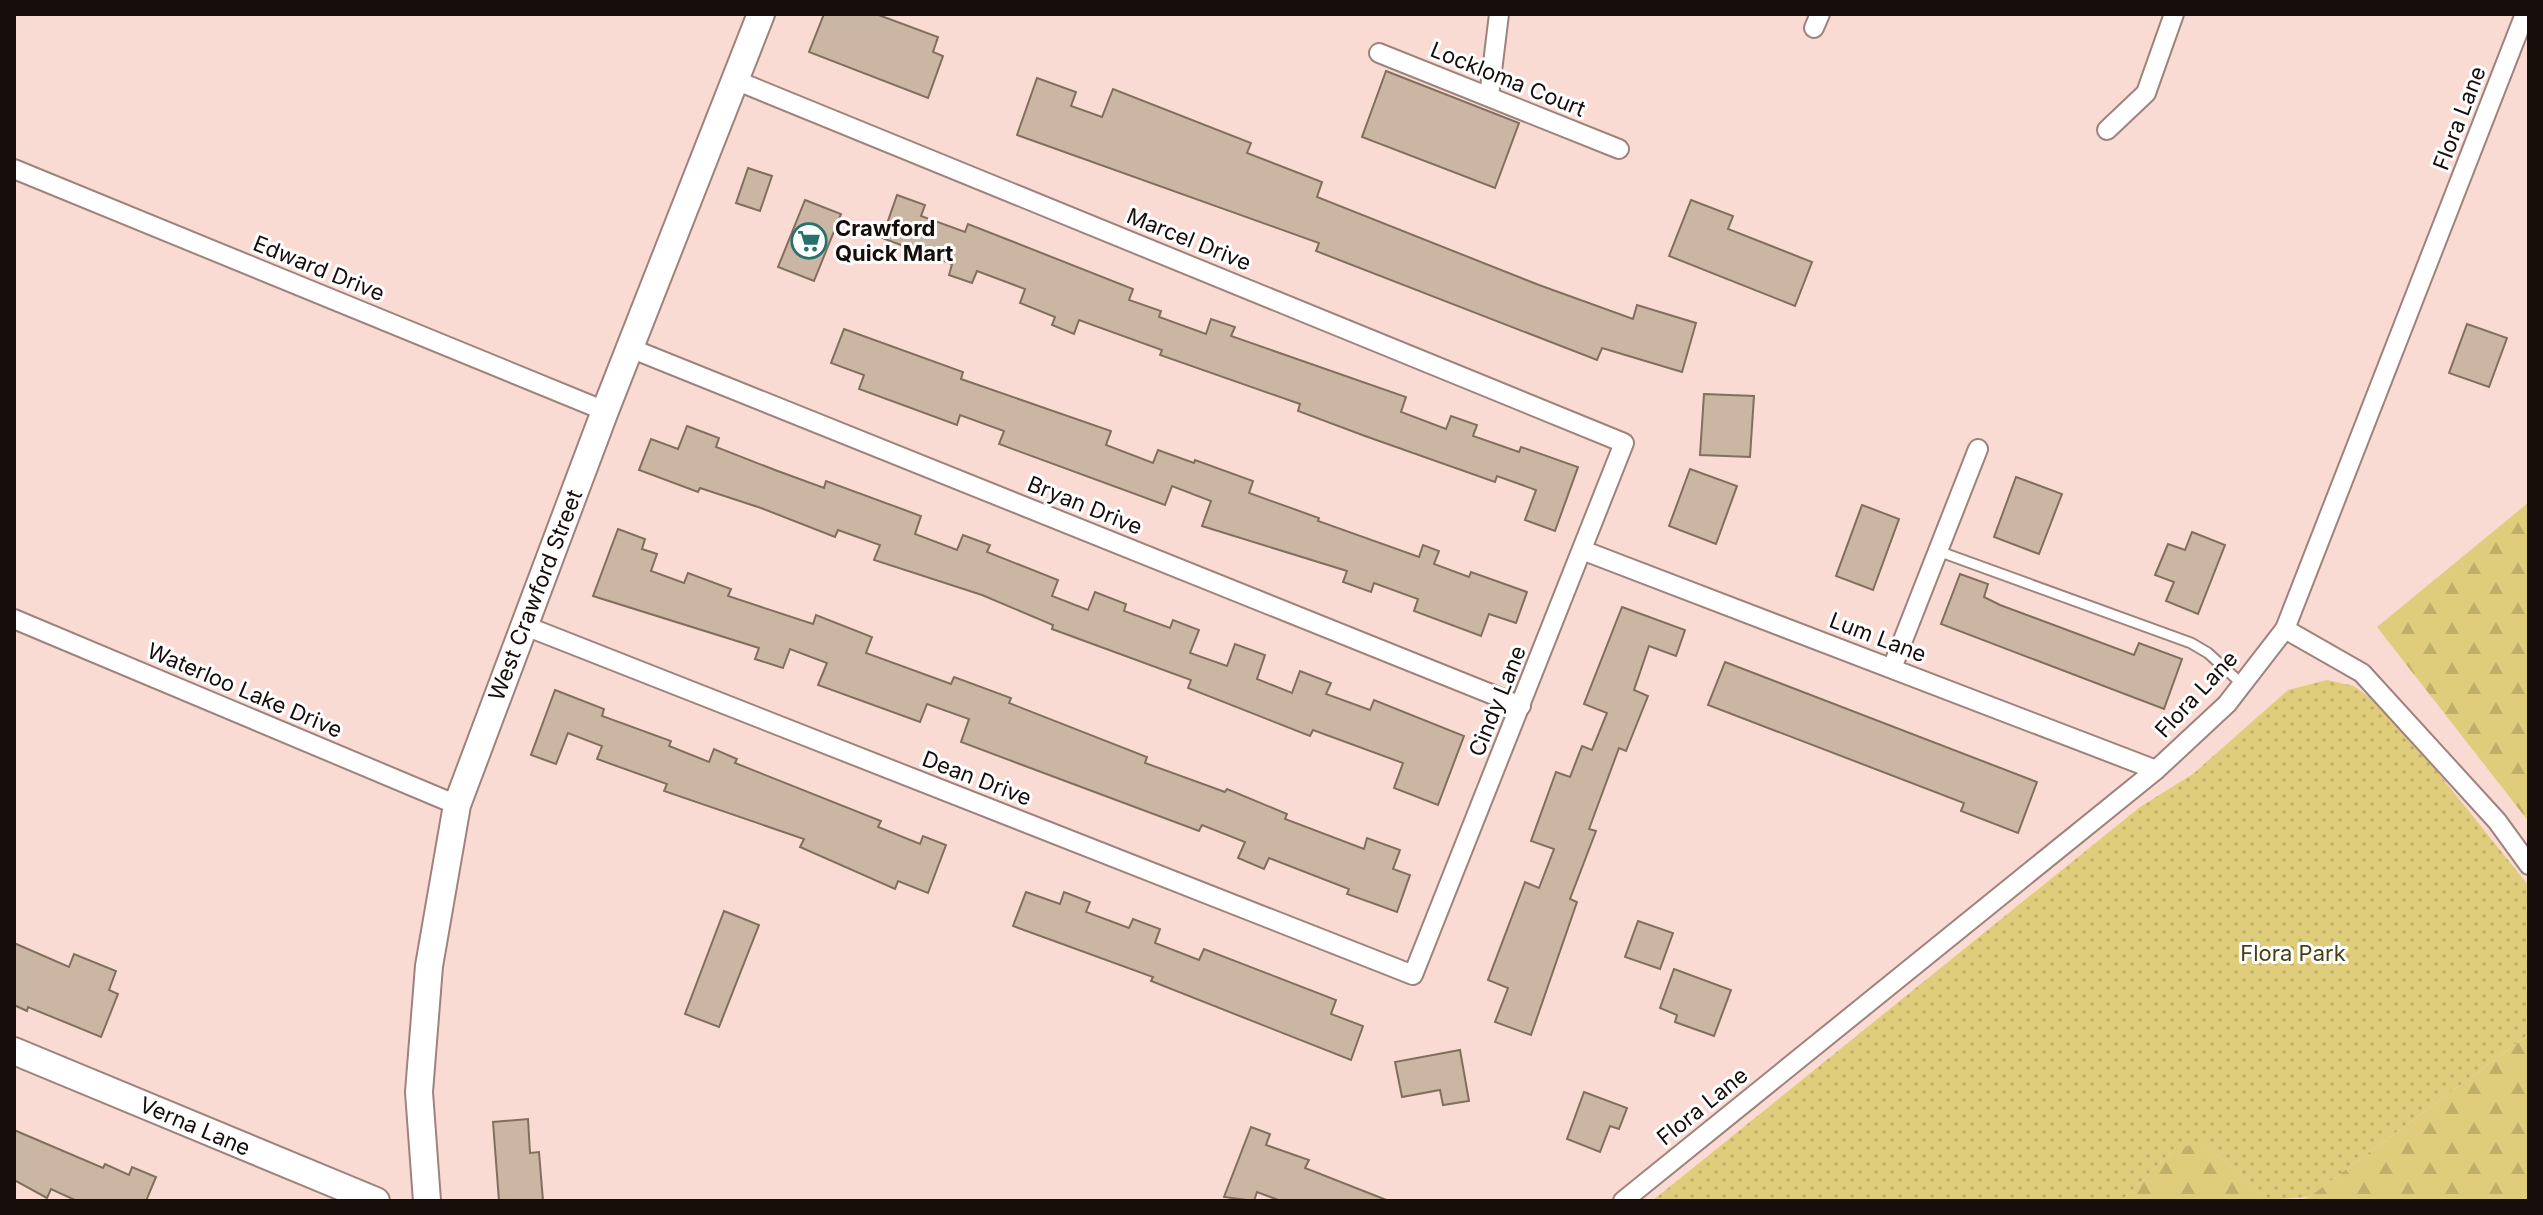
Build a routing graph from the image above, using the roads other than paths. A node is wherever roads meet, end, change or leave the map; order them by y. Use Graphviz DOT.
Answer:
graph roads {
  1 [pos="761,14"];
  2 [pos="1499,14"];
  3 [pos="2174,14"];
  4 [pos="2525,14"];
  5 [pos="1379,53"];
  6 [pos="735,80"];
  7 [pos="1489,96"];
  8 [pos="2107,130"];
  9 [pos="1619,149"];
  10 [pos="14,169"];
  11 [pos="630,348"];
  12 [pos="605,411"];
  13 [pos="1624,443"];
  14 [pos="1978,449"];
  15 [pos="1582,550"];
  16 [pos="1938,551"];
  17 [pos="14,619"];
  18 [pos="523,625"];
  19 [pos="2285,629"];
  20 [pos="1892,668"];
  21 [pos="2242,684"];
  22 [pos="1521,706"];
  23 [pos="2156,770"];
  24 [pos="457,805"];
  25 [pos="2529,865"];
  26 [pos="1413,975"];
  27 [pos="14,1051"];
  28 [pos="376,1201"];
  29 [pos="427,1201"];
  30 [pos="1623,1201"];
  1 -- 6 [label="street, West Crawford Street"];
  2 -- 7 [label="street"];
  3 -- 8 [label="street"];
  4 -- 19 [label="street, Flora Lane"];
  5 -- 7 [label="street, Lockloma Court"];
  6 -- 11 [label="street, West Crawford Street"];
  6 -- 13 [label="street, Marcel Drive"];
  7 -- 9 [label="street, Lockloma Court"];
  10 -- 12 [label="street, Edward Drive"];
  11 -- 12 [label="street, West Crawford Street"];
  11 -- 22 [label="street, Bryan Drive"];
  12 -- 18 [label="street, West Crawford Street"];
  13 -- 15 [label="street, Cindy Lane"];
  14 -- 16 [label="street"];
  15 -- 20 [label="street, Lum Lane"];
  15 -- 22 [label="street, Cindy Lane"];
  16 -- 20 [label="street"];
  16 -- 21 [label="lane"];
  17 -- 24 [label="street, Waterloo Lake Drive"];
  18 -- 24 [label="street, West Crawford Street"];
  18 -- 26 [label="street, Dean Drive"];
  19 -- 21 [label="street, Flora Lane"];
  19 -- 25 [label="street"];
  20 -- 23 [label="street, Lum Lane"];
  21 -- 23 [label="street, Flora Lane"];
  22 -- 26 [label="street, Cindy Lane"];
  23 -- 30 [label="street, Flora Lane"];
  24 -- 29 [label="street, West Crawford Street"];
  27 -- 28 [label="street, Verna Lane"];
}
